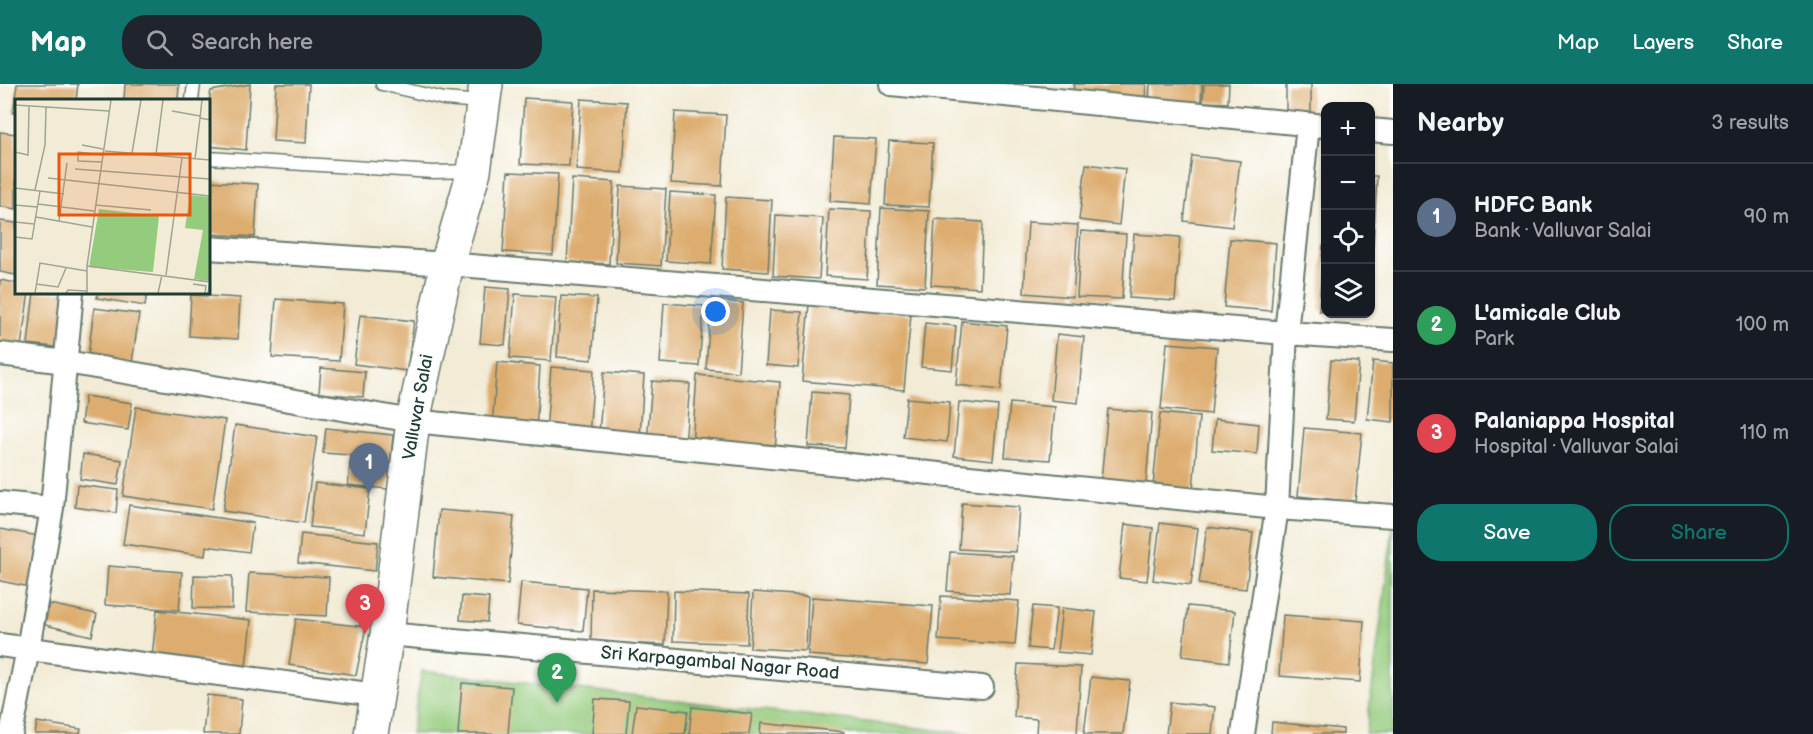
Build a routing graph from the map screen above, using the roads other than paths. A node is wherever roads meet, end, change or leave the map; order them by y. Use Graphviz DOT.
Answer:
graph roads {
  1 [pos="194,84"];
  2 [pos="382,84"];
  3 [pos="891,84"];
  4 [pos="1032,91"];
  5 [pos="485,93"];
  6 [pos="192,99"];
  7 [pos="1317,126"];
  8 [pos="1375,130"];
  9 [pos="1393,132"];
  10 [pos="210,158"];
  11 [pos="474,171"];
  12 [pos="210,249"];
  13 [pos="447,264"];
  14 [pos="72,294"];
  15 [pos="1286,333"];
  16 [pos="1393,340"];
  17 [pos="0,354"];
  18 [pos="66,362"];
  19 [pos="413,421"];
  20 [pos="0,503"];
  21 [pos="52,508"];
  22 [pos="1277,508"];
  23 [pos="1393,516"];
  24 [pos="387,634"];
  25 [pos="0,645"];
  26 [pos="28,649"];
  27 [pos="982,687"];
  28 [pos="376,695"];
  29 [pos="11,734"];
  30 [pos="371,734"];
  31 [pos="1243,734"];
  1 -- 6 [label="lane"];
  2 -- 5 [label="lane"];
  3 -- 4 [label="street"];
  4 -- 7 [label="street"];
  5 -- 11 [label="main road, Valluvar Salai"];
  7 -- 15 [label="street"];
  8 -- 9 [label="street"];
  10 -- 11 [label="lane"];
  11 -- 13 [label="main road, Valluvar Salai"];
  12 -- 13 [label="street"];
  13 -- 15 [label="street"];
  13 -- 19 [label="main road, Valluvar Salai"];
  14 -- 18 [label="street"];
  15 -- 16 [label="street"];
  15 -- 22 [label="street"];
  17 -- 18 [label="street"];
  18 -- 19 [label="street"];
  18 -- 21 [label="street"];
  19 -- 22 [label="street"];
  19 -- 24 [label="main road, Valluvar Salai"];
  20 -- 21 [label="street"];
  21 -- 26 [label="street"];
  22 -- 23 [label="street"];
  22 -- 31 [label="street"];
  24 -- 27 [label="street, Sri Karpagambal Nagar Road"];
  24 -- 28 [label="main road, Valluvar Salai"];
  25 -- 26 [label="street"];
  26 -- 28 [label="street"];
  26 -- 29 [label="street"];
  28 -- 30 [label="main road, Valluvar Salai"];
}
